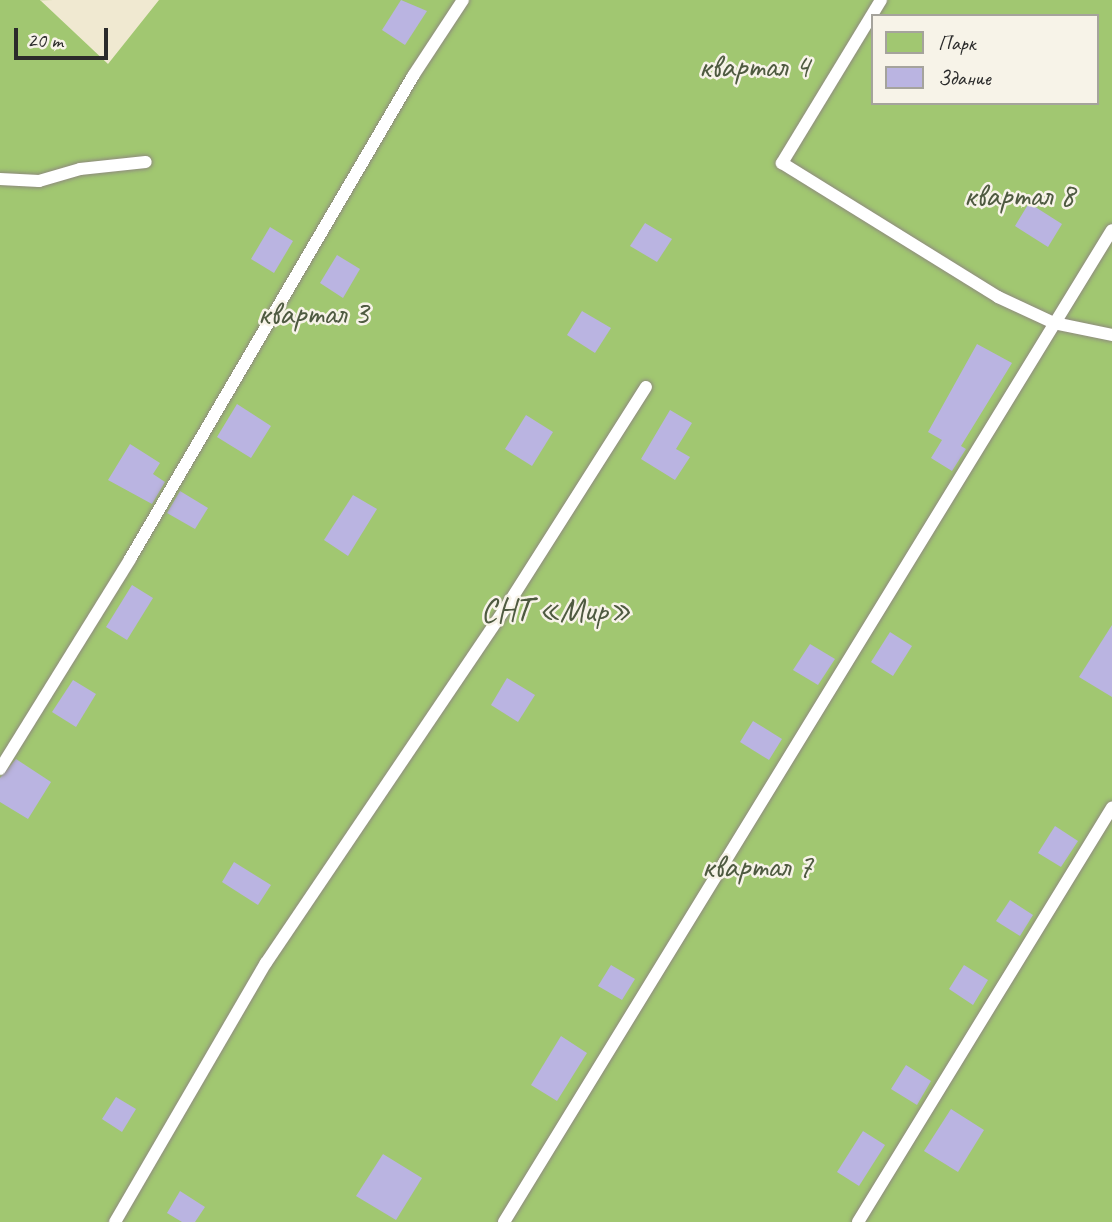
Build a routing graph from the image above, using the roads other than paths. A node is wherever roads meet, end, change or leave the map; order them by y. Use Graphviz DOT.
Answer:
graph roads {
  1 [pos="463,0"];
  2 [pos="870,18"];
  3 [pos="146,162"];
  4 [pos="0,179"];
  5 [pos="1112,230"];
  6 [pos="1054,323"];
  7 [pos="1112,335"];
  8 [pos="646,387"];
  9 [pos="0,769"];
  10 [pos="1112,808"];
  11 [pos="115,1222"];
  12 [pos="503,1222"];
  13 [pos="858,1222"];
  1 -- 9 [label="lane"];
  2 -- 6 [label="lane"];
  3 -- 4 [label="lane"];
  5 -- 6 [label="lane"];
  6 -- 7 [label="lane"];
  6 -- 12 [label="lane"];
  8 -- 11 [label="lane"];
  10 -- 13 [label="lane"];
}
